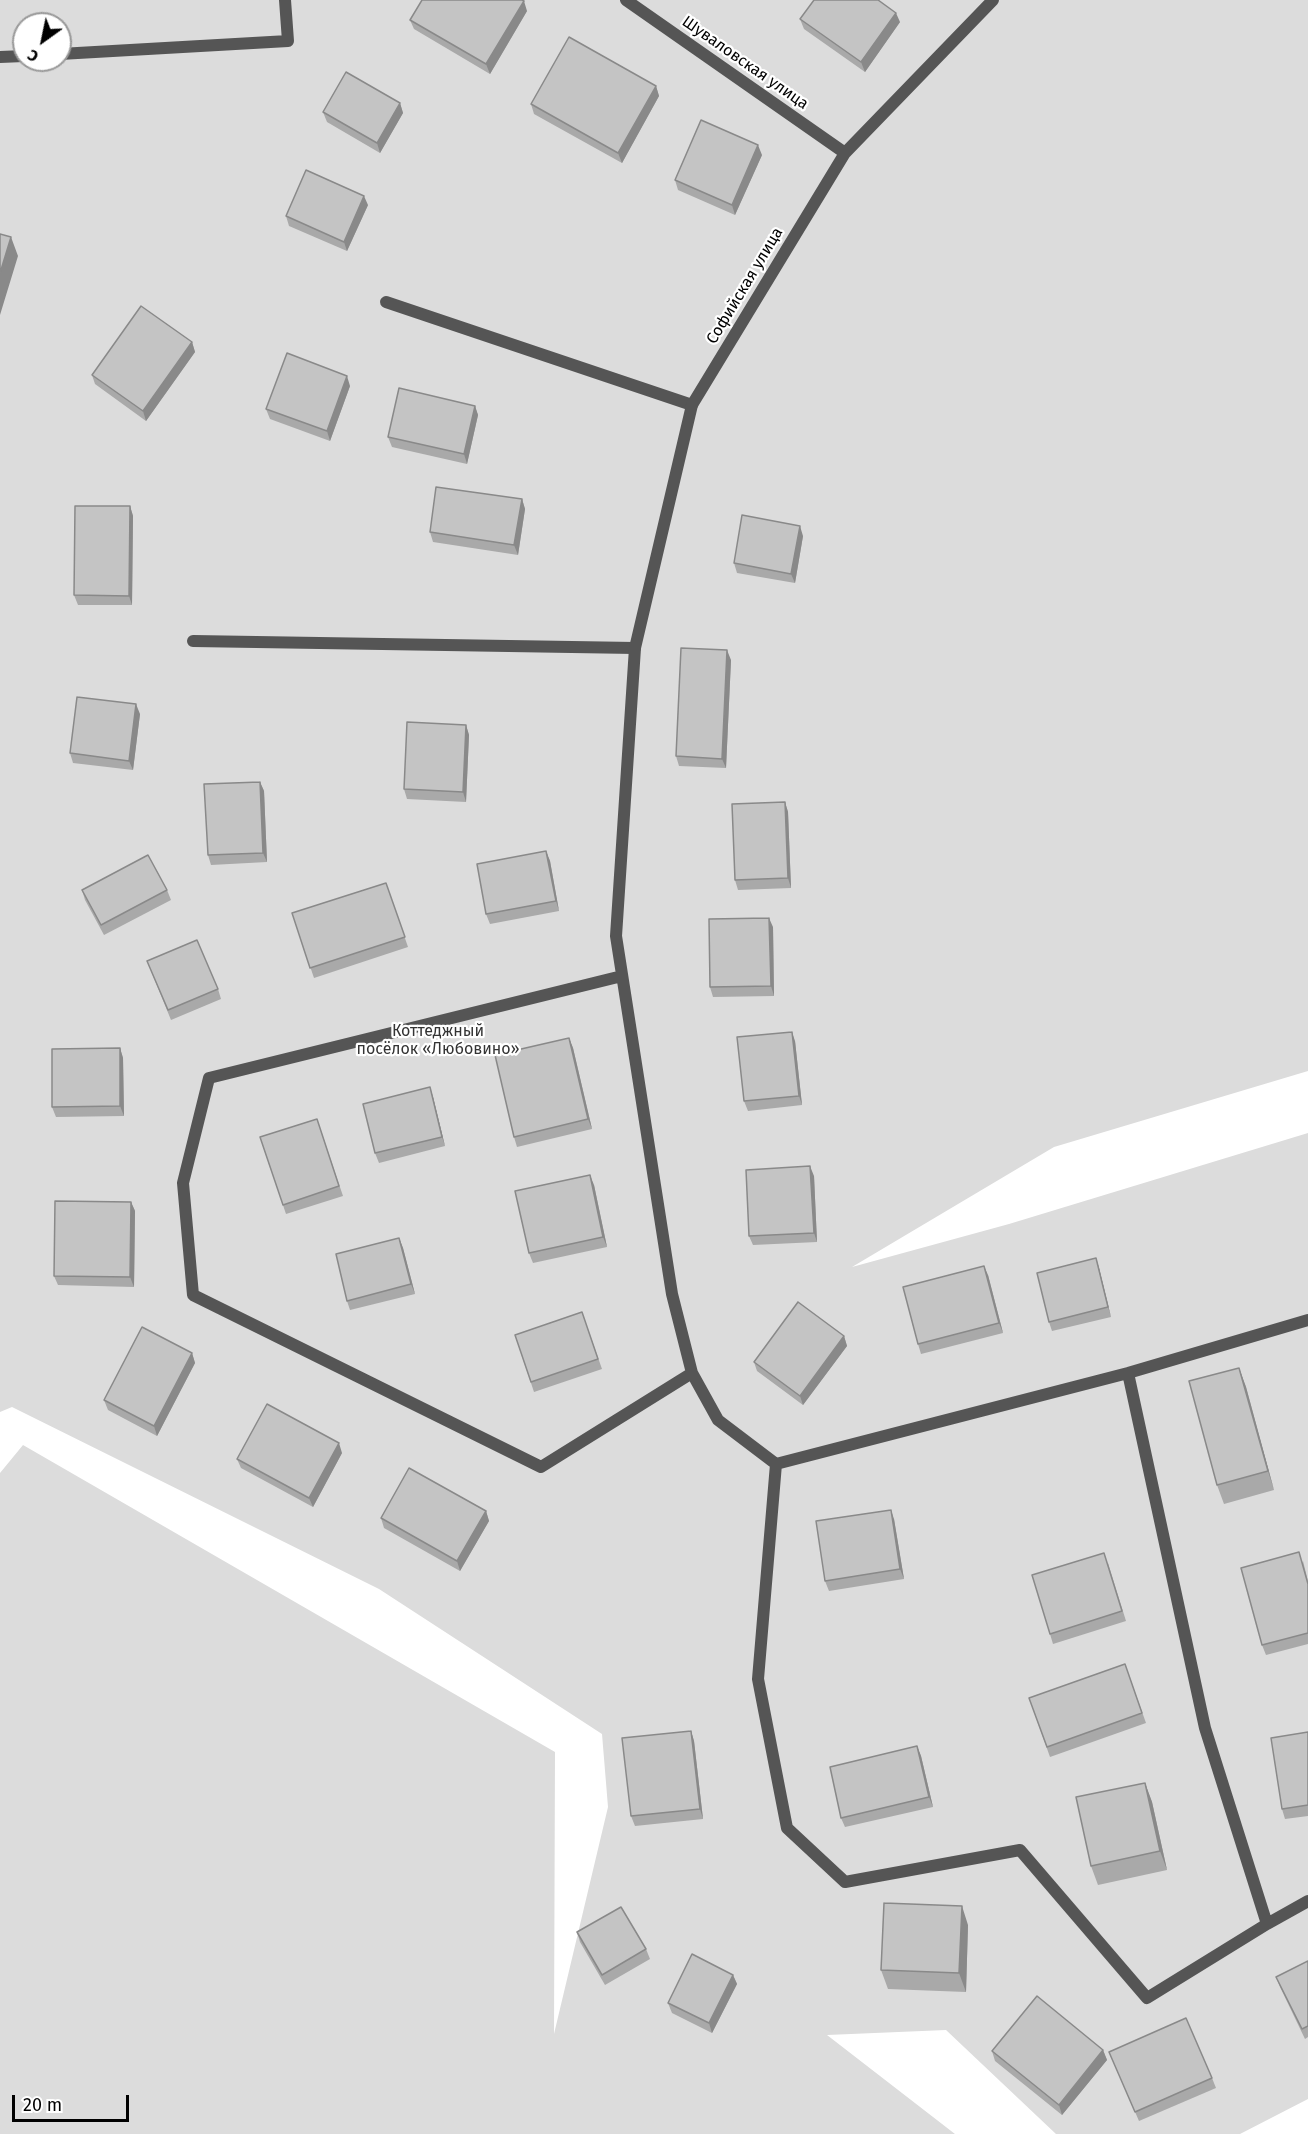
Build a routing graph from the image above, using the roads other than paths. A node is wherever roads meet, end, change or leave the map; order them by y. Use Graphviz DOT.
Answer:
graph roads {
  1 [pos="285,0"];
  2 [pos="626,0"];
  3 [pos="993,0"];
  4 [pos="72,53"];
  5 [pos="845,153"];
  6 [pos="386,302"];
  7 [pos="692,405"];
  8 [pos="193,641"];
  9 [pos="635,648"];
  10 [pos="622,976"];
  11 [pos="1308,1320"];
  12 [pos="692,1373"];
  13 [pos="1128,1373"];
  14 [pos="776,1464"];
  15 [pos="1308,1901"];
  16 [pos="1267,1924"];
  1 -- 4 [label="street"];
  2 -- 5 [label="street, Шуваловская улица"];
  3 -- 5 [label="street, Софийская улица"];
  5 -- 7 [label="street, Софийская улица"];
  6 -- 7 [label="street"];
  7 -- 9 [label="street, Софийская улица"];
  8 -- 9 [label="street"];
  9 -- 10 [label="street, Софийская улица"];
  10 -- 12 [label="street, Софийская улица"];
  10 -- 12 [label="street"];
  11 -- 13 [label="street"];
  12 -- 14 [label="street, Софийская улица"];
  13 -- 14 [label="street"];
  13 -- 16 [label="street"];
  14 -- 16 [label="street"];
  15 -- 16 [label="street"];
}
